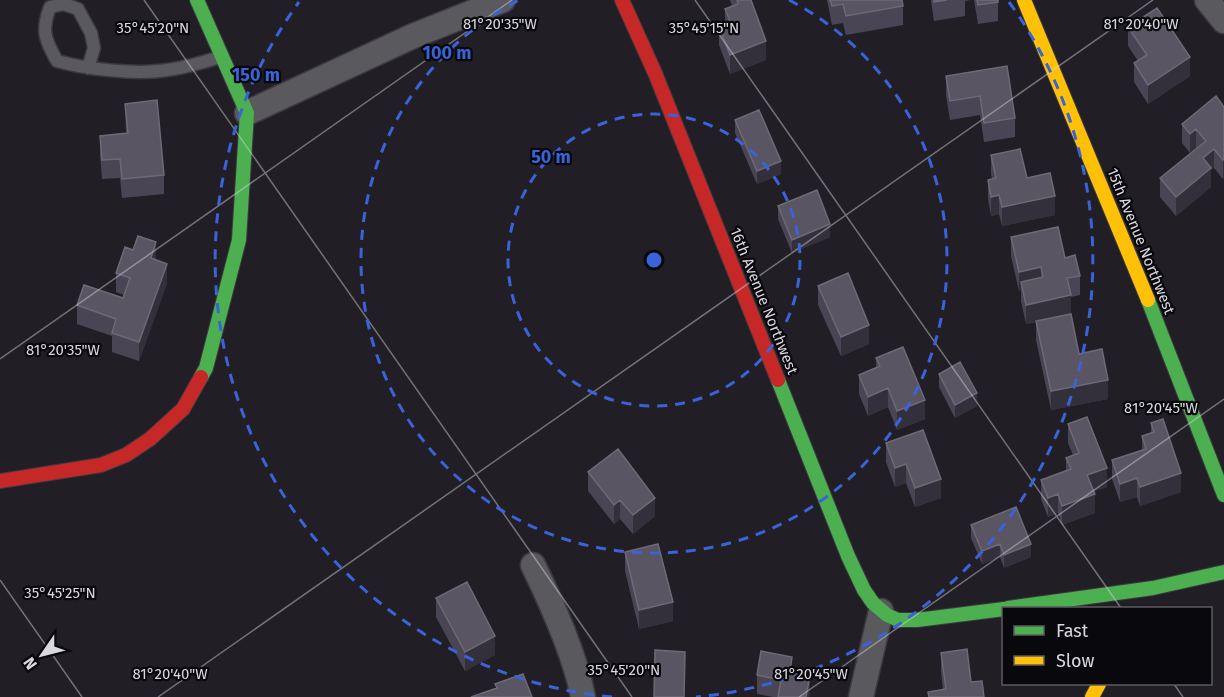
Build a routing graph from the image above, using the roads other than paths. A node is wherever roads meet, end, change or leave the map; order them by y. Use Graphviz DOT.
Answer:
graph roads {
  1 [pos="197,0"];
  2 [pos="503,0"];
  3 [pos="622,0"];
  4 [pos="1024,0"];
  5 [pos="1207,0"];
  6 [pos="47,4"];
  7 [pos="1224,21"];
  8 [pos="222,57"];
  9 [pos="88,68"];
  10 [pos="247,113"];
  11 [pos="0,481"];
  12 [pos="1224,495"];
  13 [pos="533,565"];
  14 [pos="1224,572"];
  15 [pos="1026,607"];
  16 [pos="1002,609"];
  17 [pos="881,611"];
  18 [pos="583,697"];
  19 [pos="861,697"];
  1 -- 8 [label="street"];
  2 -- 10 [label="street"];
  3 -- 17 [label="street, 16th Avenue Northwest"];
  4 -- 12 [label="street, 15th Avenue Northwest"];
  5 -- 7 [label="street"];
  6 -- 9 [label="lane"];
  6 -- 9 [label="lane"];
  8 -- 9 [label="lane"];
  8 -- 10 [label="street"];
  10 -- 11 [label="street"];
  13 -- 18 [label="street"];
  14 -- 15 [label="street"];
  16 -- 17 [label="street"];
  17 -- 19 [label="street"];
}
